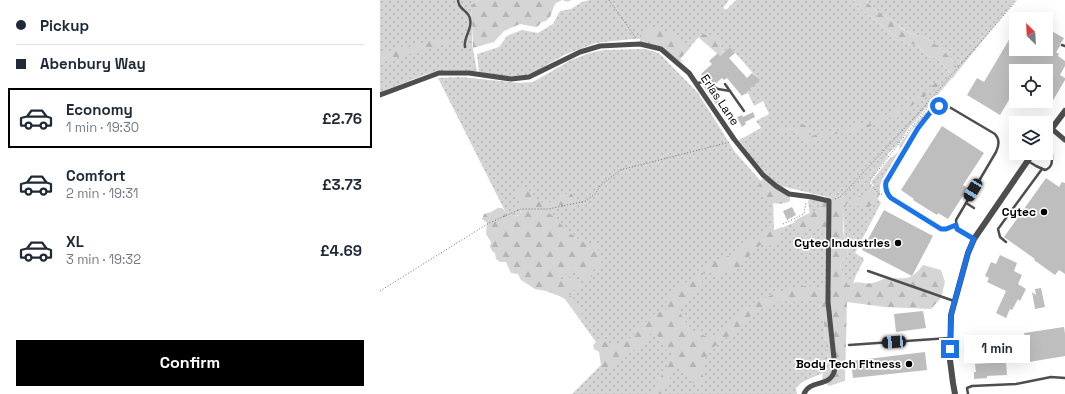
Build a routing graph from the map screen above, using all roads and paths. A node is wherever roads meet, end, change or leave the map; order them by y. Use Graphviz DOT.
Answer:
graph roads {
  1 [pos="458,0"];
  2 [pos="609,0"];
  3 [pos="1016,0"];
  4 [pos="640,44"];
  5 [pos="465,47"];
  6 [pos="697,83"];
  7 [pos="725,84"];
  8 [pos="730,90"];
  9 [pos="380,95"];
  10 [pos="937,97"];
  11 [pos="744,111"];
  12 [pos="1065,111"];
  13 [pos="1053,128"];
  14 [pos="1053,130"];
  15 [pos="734,139"];
  16 [pos="1065,140"];
  17 [pos="1052,160"];
  18 [pos="1028,161"];
  19 [pos="1042,169"];
  20 [pos="887,193"];
  21 [pos="809,197"];
  22 [pos="829,202"];
  23 [pos="966,203"];
  24 [pos="974,208"];
  25 [pos="783,224"];
  26 [pos="956,225"];
  27 [pos="974,239"];
  28 [pos="1006,242"];
  29 [pos="868,272"];
  30 [pos="380,291"];
  31 [pos="955,301"];
  32 [pos="950,338"];
  33 [pos="849,345"];
  34 [pos="1065,378"];
  35 [pos="804,394"];
  36 [pos="955,394"];
  37 [pos="968,394"];
  1 -- 5 [label="lane"];
  2 -- 4 [label="path"];
  3 -- 22 [label="path"];
  4 -- 6 [label="street, Erlas Lane"];
  4 -- 9 [label="street, Erlas Lane"];
  6 -- 8 [label="lane"];
  6 -- 15 [label="street, Erlas Lane"];
  7 -- 8 [label="lane"];
  8 -- 11 [label="lane"];
  10 -- 20 [label="path"];
  12 -- 13 [label="street"];
  14 -- 16 [label="street"];
  15 -- 21 [label="street, Erlas Lane"];
  15 -- 30 [label="path"];
  17 -- 19 [label="lane"];
  18 -- 19 [label="lane"];
  18 -- 27 [label="street"];
  19 -- 28 [label="lane"];
  20 -- 23 [label="lane"];
  20 -- 26 [label="lane"];
  21 -- 22 [label="street, Erlas Lane"];
  21 -- 25 [label="path"];
  22 -- 35 [label="street"];
  23 -- 24 [label="lane"];
  23 -- 26 [label="lane"];
  26 -- 27 [label="lane"];
  27 -- 31 [label="street"];
  29 -- 31 [label="lane"];
  31 -- 32 [label="street"];
  32 -- 33 [label="lane"];
  32 -- 36 [label="street"];
  34 -- 37 [label="lane"];
}
